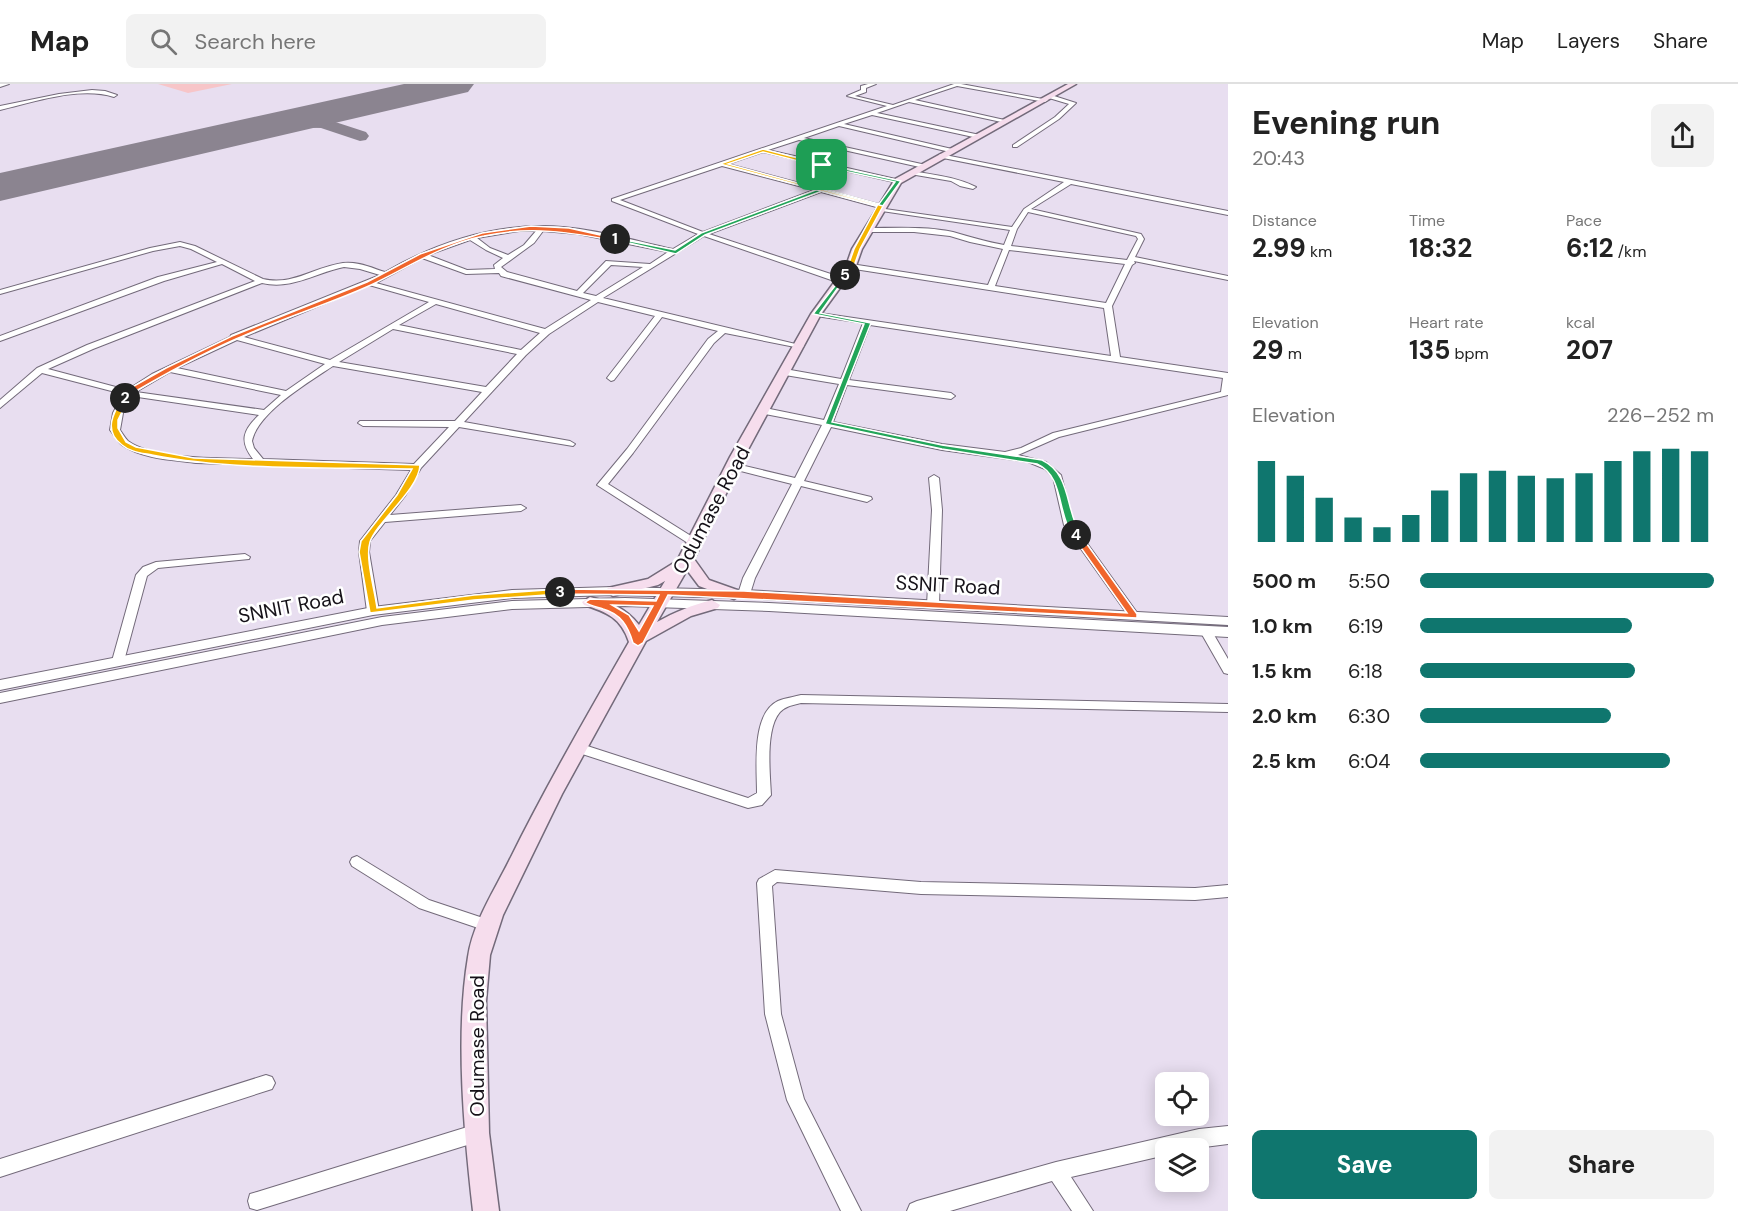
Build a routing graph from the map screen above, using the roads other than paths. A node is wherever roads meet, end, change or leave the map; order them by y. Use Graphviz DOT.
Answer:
graph roads {
  1 [pos="7,84"];
  2 [pos="874,84"];
  3 [pos="958,84"];
  4 [pos="1073,84"];
  5 [pos="0,86"];
  6 [pos="114,95"];
  7 [pos="1048,99"];
  8 [pos="910,101"];
  9 [pos="894,106"];
  10 [pos="0,108"];
  11 [pos="872,113"];
  12 [pos="1006,121"];
  13 [pos="838,125"];
  14 [pos="978,136"];
  15 [pos="800,138"];
  16 [pos="1015,146"];
  17 [pos="763,150"];
  18 [pos="950,150"];
  19 [pos="940,156"];
  20 [pos="723,164"];
  21 [pos="924,165"];
  22 [pos="912,172"];
  23 [pos="898,181"];
  24 [pos="1069,182"];
  25 [pos="973,187"];
  26 [pos="821,190"];
  27 [pos="879,208"];
  28 [pos="1026,210"];
  29 [pos="1228,213"];
  30 [pos="541,228"];
  31 [pos="1014,229"];
  32 [pos="867,230"];
  33 [pos="703,234"];
  34 [pos="471,237"];
  35 [pos="1008,248"];
  36 [pos="676,252"];
  37 [pos="422,255"];
  38 [pos="509,258"];
  39 [pos="1132,261"];
  40 [pos="223,262"];
  41 [pos="653,266"];
  42 [pos="851,266"];
  43 [pos="499,271"];
  44 [pos="386,274"];
  45 [pos="1228,278"];
  46 [pos="840,280"];
  47 [pos="261,281"];
  48 [pos="369,283"];
  49 [pos="991,287"];
  50 [pos="0,292"];
  51 [pos="578,294"];
  52 [pos="597,299"];
  53 [pos="433,303"];
  54 [pos="1108,306"];
  55 [pos="816,314"];
  56 [pos="660,315"];
  57 [pos="867,323"];
  58 [pos="392,326"];
  59 [pos="724,330"];
  60 [pos="546,333"];
  61 [pos="234,337"];
  62 [pos="0,339"];
  63 [pos="800,346"];
  64 [pos="523,352"];
  65 [pos="1116,359"];
  66 [pos="332,363"];
  67 [pos="169,369"];
  68 [pos="40,370"];
  69 [pos="785,372"];
  70 [pos="1228,376"];
  71 [pos="611,378"];
  72 [pos="843,382"];
  73 [pos="486,390"];
  74 [pos="128,393"];
  75 [pos="287,394"];
  76 [pos="951,396"];
  77 [pos="0,405"];
  78 [pos="765,411"];
  79 [pos="265,414"];
  80 [pos="363,423"];
  81 [pos="828,423"];
  82 [pos="458,424"];
  83 [pos="570,444"];
  84 [pos="1005,455"];
  85 [pos="260,462"];
  86 [pos="417,466"];
  87 [pos="732,466"];
  88 [pos="934,478"];
  89 [pos="800,482"];
  90 [pos="867,499"];
  91 [pos="521,508"];
  92 [pos="383,519"];
  93 [pos="695,543"];
  94 [pos="245,557"];
  95 [pos="686,559"];
  96 [pos="613,591"];
  97 [pos="739,594"];
  98 [pos="662,598"];
  99 [pos="590,602"];
  100 [pos="712,605"];
  101 [pos="933,605"];
  102 [pos="373,611"];
  103 [pos="1134,616"];
  104 [pos="1228,621"];
  105 [pos="1206,631"];
  106 [pos="1228,632"];
  107 [pos="640,640"];
  108 [pos="118,661"];
  109 [pos="1228,670"];
  110 [pos="43,683"];
  111 [pos="1,692"];
  112 [pos="1228,708"];
  113 [pos="578,748"];
  114 [pos="357,862"];
  115 [pos="1228,891"];
  116 [pos="487,925"];
  117 [pos="266,1083"];
  118 [pos="477,1133"];
  119 [pos="1228,1135"];
  120 [pos="0,1168"];
  121 [pos="1056,1171"];
  122 [pos="257,1201"];
  123 [pos="486,1211"];
  124 [pos="851,1211"];
  125 [pos="917,1211"];
  126 [pos="1083,1211"];
  1 -- 5 [label="street"];
  2 -- 9 [label="street"];
  3 -- 7 [label="street"];
  3 -- 8 [label="street"];
  4 -- 7 [label="main road, Odumase Road"];
  6 -- 10 [label="street"];
  7 -- 12 [label="main road, Odumase Road"];
  7 -- 16 [label="street"];
  8 -- 9 [label="street"];
  8 -- 12 [label="street"];
  9 -- 11 [label="street"];
  11 -- 13 [label="street"];
  11 -- 14 [label="street"];
  12 -- 14 [label="main road, Odumase Road"];
  13 -- 15 [label="street"];
  13 -- 18 [label="street"];
  14 -- 18 [label="main road, Odumase Road"];
  15 -- 17 [label="street"];
  15 -- 21 [label="street"];
  17 -- 20 [label="street"];
  17 -- 23 [label="street"];
  18 -- 19 [label="main road, Odumase Road"];
  19 -- 21 [label="main road, Odumase Road"];
  19 -- 24 [label="street"];
  20 -- 26 [label="street"];
  20 -- 33 [label="street"];
  21 -- 22 [label="main road, Odumase Road"];
  22 -- 23 [label="main road, Odumase Road"];
  22 -- 25 [label="street"];
  23 -- 27 [label="main road, Odumase Road"];
  24 -- 28 [label="street"];
  24 -- 29 [label="street"];
  26 -- 27 [label="street"];
  26 -- 33 [label="street"];
  27 -- 31 [label="street"];
  27 -- 32 [label="main road, Odumase Road"];
  28 -- 31 [label="street"];
  28 -- 39 [label="street"];
  30 -- 34 [label="street"];
  30 -- 36 [label="street"];
  30 -- 38 [label="street"];
  31 -- 35 [label="street"];
  32 -- 35 [label="street"];
  32 -- 42 [label="main road, Odumase Road"];
  33 -- 36 [label="street"];
  33 -- 46 [label="street"];
  34 -- 37 [label="street"];
  34 -- 38 [label="street"];
  35 -- 39 [label="street"];
  35 -- 49 [label="street"];
  36 -- 41 [label="street"];
  37 -- 43 [label="street"];
  37 -- 44 [label="street"];
  38 -- 43 [label="street"];
  39 -- 45 [label="street"];
  39 -- 54 [label="street"];
  40 -- 47 [label="street"];
  40 -- 50 [label="street"];
  40 -- 62 [label="street"];
  41 -- 51 [label="street"];
  41 -- 52 [label="street"];
  42 -- 46 [label="main road, Odumase Road"];
  42 -- 49 [label="street"];
  43 -- 51 [label="street"];
  44 -- 47 [label="street"];
  44 -- 48 [label="street"];
  46 -- 55 [label="main road, Odumase Road"];
  47 -- 68 [label="street"];
  48 -- 53 [label="street"];
  48 -- 61 [label="street"];
  49 -- 54 [label="street"];
  51 -- 52 [label="street"];
  52 -- 56 [label="street"];
  52 -- 60 [label="street"];
  53 -- 58 [label="street"];
  53 -- 60 [label="street"];
  54 -- 65 [label="street"];
  55 -- 57 [label="street"];
  55 -- 63 [label="main road, Odumase Road"];
  56 -- 59 [label="street"];
  56 -- 71 [label="street"];
  57 -- 65 [label="street"];
  57 -- 72 [label="street"];
  58 -- 64 [label="street"];
  58 -- 66 [label="street"];
  59 -- 63 [label="street"];
  59 -- 93 [label="street"];
  60 -- 64 [label="street"];
  61 -- 66 [label="street"];
  61 -- 67 [label="street"];
  63 -- 69 [label="main road, Odumase Road"];
  64 -- 73 [label="street"];
  65 -- 70 [label="street"];
  66 -- 73 [label="street"];
  66 -- 75 [label="street"];
  67 -- 74 [label="street"];
  67 -- 75 [label="street"];
  68 -- 74 [label="street"];
  68 -- 77 [label="street"];
  69 -- 72 [label="street"];
  69 -- 78 [label="main road, Odumase Road"];
  70 -- 84 [label="street"];
  72 -- 76 [label="street"];
  72 -- 81 [label="street"];
  73 -- 82 [label="street"];
  74 -- 79 [label="street"];
  74 -- 85 [label="street"];
  75 -- 79 [label="street"];
  78 -- 81 [label="street"];
  78 -- 87 [label="main road, Odumase Road"];
  79 -- 85 [label="street"];
  80 -- 82 [label="street"];
  81 -- 84 [label="street"];
  81 -- 89 [label="street"];
  82 -- 83 [label="street"];
  82 -- 86 [label="street"];
  84 -- 103 [label="street"];
  85 -- 86 [label="street"];
  86 -- 92 [label="street"];
  87 -- 89 [label="street"];
  87 -- 93 [label="main road, Odumase Road"];
  88 -- 101 [label="street"];
  89 -- 90 [label="street"];
  89 -- 97 [label="street"];
  91 -- 92 [label="street"];
  92 -- 102 [label="street"];
  93 -- 95 [label="main road, Odumase Road"];
  94 -- 108 [label="street"];
  95 -- 96 [label="main road"];
  95 -- 97 [label="main road"];
  95 -- 98 [label="main road, Odumase Road"];
  96 -- 98 [label="street, SNNIT Road"];
  96 -- 102 [label="street, SNNIT Road"];
  97 -- 98 [label="street, SSNIT Road"];
  97 -- 101 [label="street, SSNIT Road"];
  98 -- 99 [label="street, SNNIT Road"];
  98 -- 100 [label="street, SSNIT Road"];
  98 -- 107 [label="main road, Odumase Road"];
  99 -- 107 [label="main road"];
  99 -- 110 [label="street, SNNIT Road"];
  100 -- 105 [label="street, SSNIT Road"];
  100 -- 107 [label="main road"];
  101 -- 103 [label="street, SSNIT Road"];
  102 -- 108 [label="street, SNNIT Road"];
  103 -- 104 [label="street, SSNIT Road"];
  105 -- 106 [label="street, SSNIT Road"];
  105 -- 109 [label="street"];
  107 -- 113 [label="main road, Odumase Road"];
  108 -- 110 [label="street, SNNIT Road"];
  110 -- 111 [label="street, SNNIT Road"];
  112 -- 113 [label="street"];
  113 -- 116 [label="main road, Odumase Road"];
  114 -- 116 [label="street"];
  115 -- 124 [label="street"];
  116 -- 118 [label="main road, Odumase Road"];
  117 -- 120 [label="street"];
  118 -- 122 [label="street"];
  118 -- 123 [label="main road, Odumase Road"];
  119 -- 121 [label="street"];
  121 -- 125 [label="street"];
  121 -- 126 [label="street"];
}
